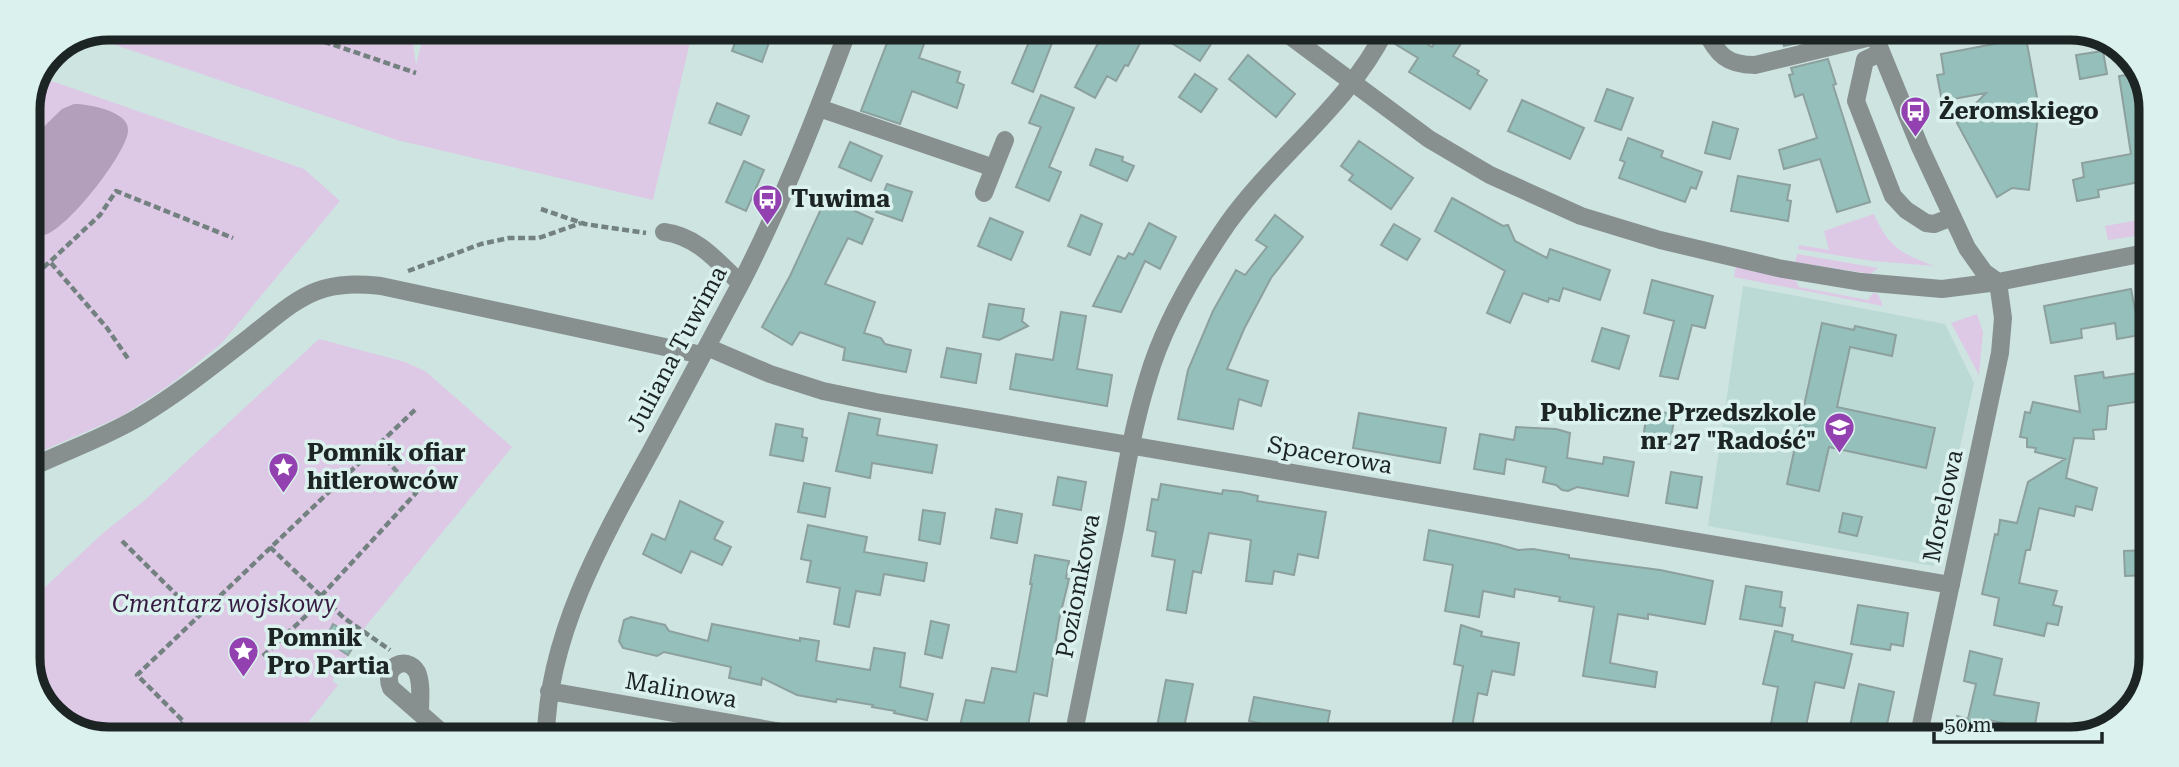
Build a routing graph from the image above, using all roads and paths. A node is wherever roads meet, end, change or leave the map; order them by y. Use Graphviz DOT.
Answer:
graph roads {
  1 [pos="318,40"];
  2 [pos="844,40"];
  3 [pos="1295,40"];
  4 [pos="1380,40"];
  5 [pos="1710,40"];
  6 [pos="1876,40"];
  7 [pos="416,73"];
  8 [pos="1351,83"];
  9 [pos="819,108"];
  10 [pos="1005,140"];
  11 [pos="994,168"];
  12 [pos="984,193"];
  13 [pos="541,209"];
  14 [pos="1952,217"];
  15 [pos="580,223"];
  16 [pos="664,232"];
  17 [pos="233,238"];
  18 [pos="2139,254"];
  19 [pos="40,263"];
  20 [pos="51,263"];
  21 [pos="45,268"];
  22 [pos="40,272"];
  23 [pos="1998,282"];
  24 [pos="740,283"];
  25 [pos="374,286"];
  26 [pos="705,351"];
  27 [pos="129,360"];
  28 [pos="418,408"];
  29 [pos="1131,444"];
  30 [pos="375,447"];
  31 [pos="40,464"];
  32 [pos="122,541"];
  33 [pos="270,547"];
  34 [pos="1951,585"];
  35 [pos="322,597"];
  36 [pos="198,616"];
  37 [pos="263,656"];
  38 [pos="402,664"];
  39 [pos="549,691"];
  40 [pos="420,712"];
  41 [pos="179,727"];
  42 [pos="436,727"];
  43 [pos="547,727"];
  44 [pos="753,727"];
  45 [pos="1075,727"];
  46 [pos="1921,727"];
  1 -- 7 [label="path"];
  2 -- 9 [label="street, Juliana Tuwima"];
  3 -- 8 [label="street"];
  4 -- 8 [label="street, Poziomkowa"];
  5 -- 6 [label="street"];
  6 -- 14 [label="street"];
  6 -- 14 [label="street"];
  8 -- 23 [label="street"];
  8 -- 29 [label="street, Poziomkowa"];
  9 -- 11 [label="street"];
  9 -- 24 [label="street, Juliana Tuwima"];
  10 -- 11 [label="street"];
  11 -- 12 [label="street"];
  13 -- 15 [label="path"];
  14 -- 23 [label="street"];
  15 -- 16 [label="path"];
  15 -- 25 [label="path"];
  16 -- 24 [label="street"];
  17 -- 20 [label="path"];
  18 -- 23 [label="street"];
  19 -- 21 [label="path"];
  20 -- 21 [label="path"];
  20 -- 27 [label="path"];
  21 -- 22 [label="path"];
  23 -- 34 [label="street, Morelowa"];
  24 -- 26 [label="street, Juliana Tuwima"];
  25 -- 26 [label="street, Spacerowa"];
  25 -- 31 [label="street, Spacerowa"];
  26 -- 29 [label="street, Spacerowa"];
  26 -- 39 [label="street, Juliana Tuwima"];
  28 -- 30 [label="path"];
  29 -- 34 [label="street, Spacerowa"];
  29 -- 45 [label="street, Poziomkowa"];
  30 -- 33 [label="path"];
  30 -- 35 [label="path"];
  32 -- 36 [label="path"];
  33 -- 35 [label="path"];
  33 -- 36 [label="path"];
  34 -- 46 [label="street, Morelowa"];
  35 -- 37 [label="path"];
  35 -- 38 [label="path"];
  36 -- 41 [label="path"];
  38 -- 40 [label="street"];
  38 -- 40 [label="street"];
  39 -- 43 [label="street, Juliana Tuwima"];
  39 -- 44 [label="street, Malinowa"];
  40 -- 42 [label="street"];
}
